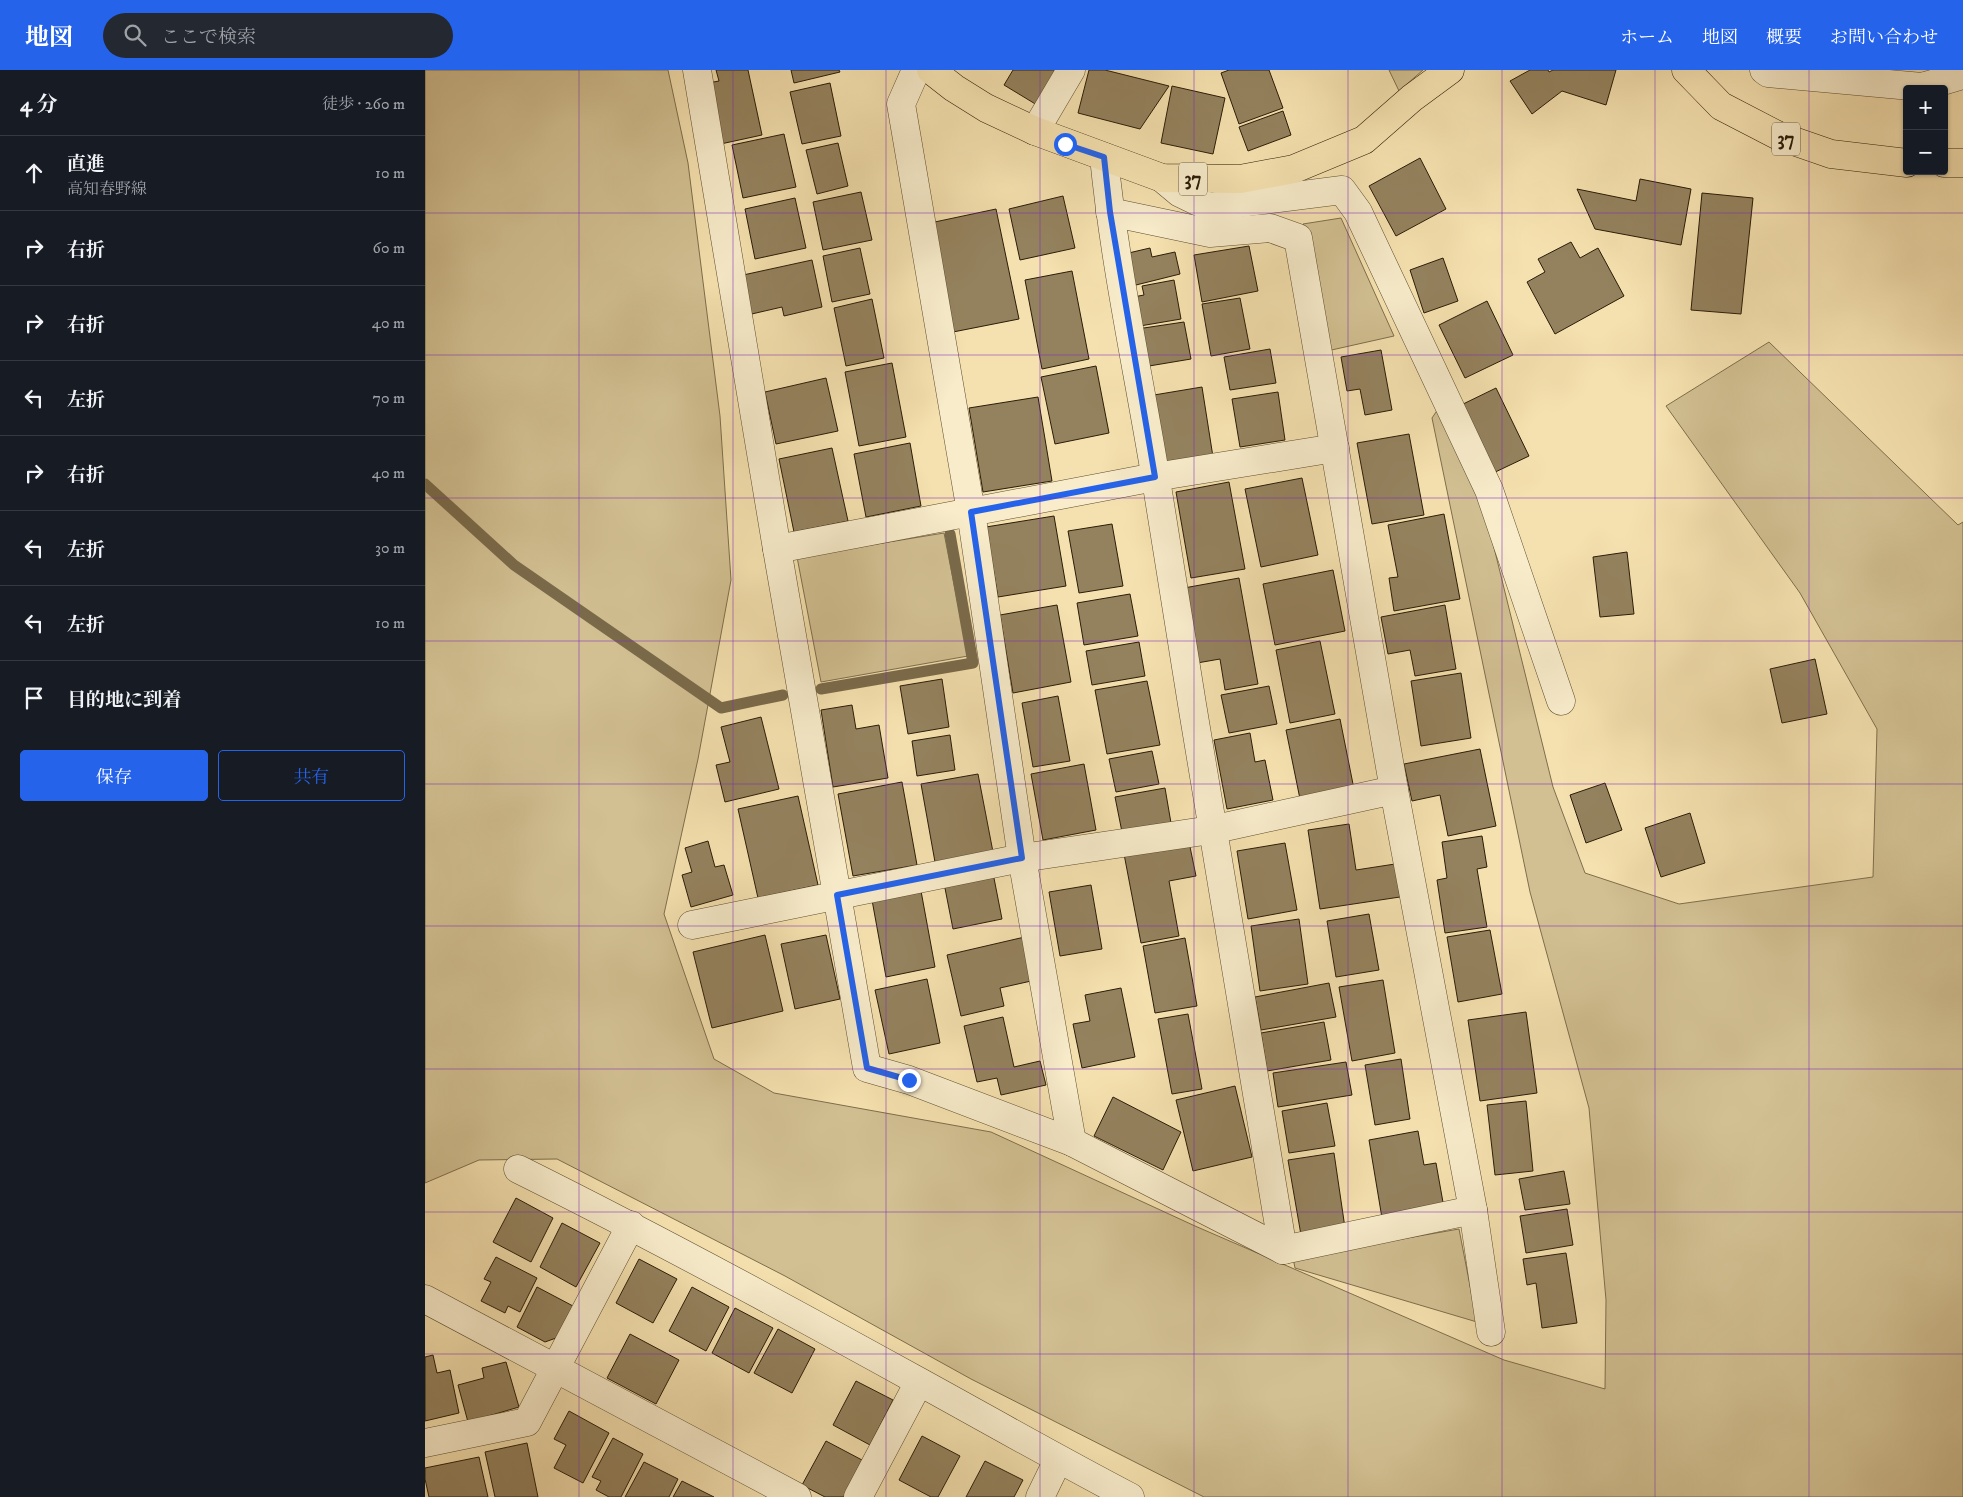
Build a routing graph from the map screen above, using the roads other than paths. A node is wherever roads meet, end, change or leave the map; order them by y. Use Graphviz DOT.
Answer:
graph roads {
  1 [pos="697,70"];
  2 [pos="916,70"];
  3 [pos="931,70"];
  4 [pos="1071,70"];
  5 [pos="1450,70"];
  6 [pos="1686,70"];
  7 [pos="1764,70"];
  8 [pos="1963,75"];
  9 [pos="1035,131"];
  10 [pos="1104,157"];
  11 [pos="1903,163"];
  12 [pos="1948,163"];
  13 [pos="1963,163"];
  14 [pos="1162,178"];
  15 [pos="1110,212"];
  16 [pos="1335,448"];
  17 [pos="1155,477"];
  18 [pos="971,512"];
  19 [pos="777,550"];
  20 [pos="1561,701"];
  21 [pos="1394,790"];
  22 [pos="1211,830"];
  23 [pos="1022,858"];
  24 [pos="837,895"];
  25 [pos="692,925"];
  26 [pos="1072,1142"];
  27 [pos="518,1169"];
  28 [pos="1473,1210"];
  29 [pos="631,1225"];
  30 [pos="1283,1250"];
  31 [pos="425,1299"];
  32 [pos="1491,1332"];
  33 [pos="555,1368"];
  34 [pos="919,1382"];
  35 [pos="425,1443"];
  36 [pos="1058,1460"];
  37 [pos="797,1497"];
  38 [pos="858,1497"];
  39 [pos="1040,1497"];
  40 [pos="1130,1497"];
  1 -- 19 [label="street"];
  2 -- 18 [label="street"];
  3 -- 9 [label="main road, 37"];
  4 -- 9 [label="street"];
  5 -- 14 [label="main road, 37"];
  6 -- 11 [label="main road, 37"];
  7 -- 8 [label="street"];
  9 -- 10 [label="main road, 37"];
  10 -- 14 [label="main road, 37"];
  10 -- 15 [label="street"];
  12 -- 13 [label="main road"];
  14 -- 20 [label="street"];
  15 -- 16 [label="street"];
  15 -- 17 [label="street"];
  16 -- 17 [label="street"];
  16 -- 21 [label="street"];
  17 -- 18 [label="street"];
  17 -- 22 [label="street"];
  18 -- 19 [label="street"];
  18 -- 23 [label="street"];
  19 -- 24 [label="street"];
  21 -- 22 [label="street"];
  21 -- 28 [label="street"];
  22 -- 23 [label="street"];
  22 -- 30 [label="street"];
  23 -- 24 [label="street"];
  23 -- 26 [label="street"];
  24 -- 25 [label="street"];
  24 -- 26 [label="street"];
  26 -- 30 [label="street"];
  27 -- 29 [label="street"];
  28 -- 30 [label="street"];
  28 -- 32 [label="street"];
  29 -- 33 [label="street"];
  29 -- 34 [label="street"];
  31 -- 33 [label="street"];
  33 -- 35 [label="street"];
  33 -- 37 [label="street"];
  34 -- 36 [label="street"];
  34 -- 38 [label="street"];
  36 -- 39 [label="street"];
  36 -- 40 [label="street"];
}
